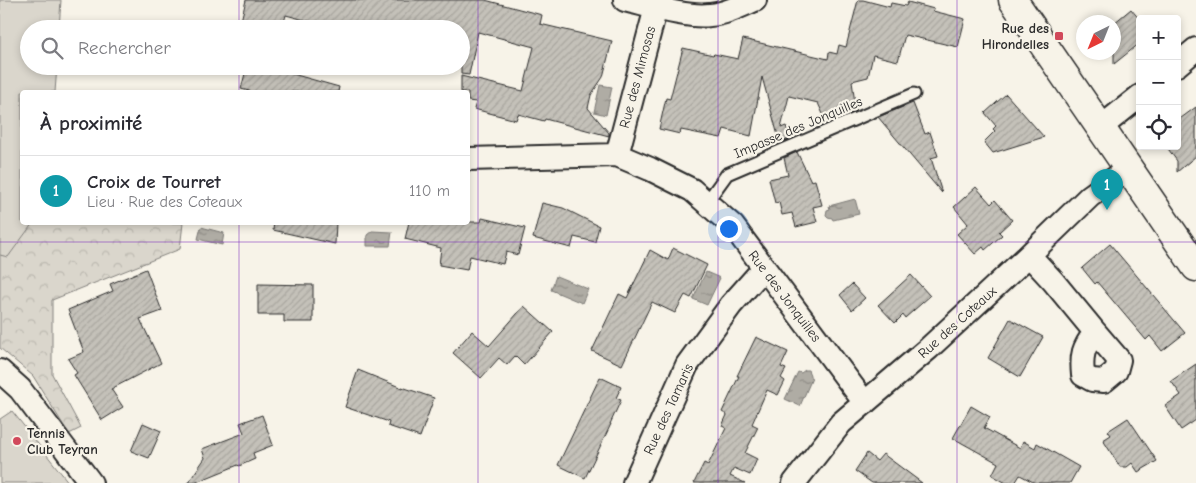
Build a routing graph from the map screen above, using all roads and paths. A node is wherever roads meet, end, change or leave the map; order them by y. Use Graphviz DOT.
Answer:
graph roads {
  1 [pos="625,0"];
  2 [pos="755,0"];
  3 [pos="1013,0"];
  4 [pos="657,4"];
  5 [pos="1196,49"];
  6 [pos="1181,62"];
  7 [pos="914,94"];
  8 [pos="1136,99"];
  9 [pos="1100,128"];
  10 [pos="616,155"];
  11 [pos="470,159"];
  12 [pos="1128,169"];
  13 [pos="706,202"];
  14 [pos="1030,255"];
  15 [pos="1196,267"];
  16 [pos="764,268"];
  17 [pos="1095,332"];
  18 [pos="0,371"];
  19 [pos="865,403"];
  20 [pos="803,480"];
  21 [pos="91,483"];
  22 [pos="634,483"];
  1 -- 4 [label="street"];
  2 -- 4 [label="street"];
  3 -- 9 [label="street"];
  4 -- 10 [label="street, Rue des Mimosas"];
  5 -- 6 [label="street"];
  7 -- 13 [label="lane, Impasse des Jonquilles"];
  8 -- 9 [label="street"];
  9 -- 12 [label="street"];
  10 -- 11 [label="street, Rue des Jonquilles"];
  10 -- 13 [label="street, Rue des Jonquilles"];
  12 -- 14 [label="street, Rue des Coteaux"];
  12 -- 15 [label="street"];
  13 -- 16 [label="street, Rue des Jonquilles"];
  14 -- 17 [label="street"];
  14 -- 19 [label="street, Rue des Coteaux"];
  16 -- 19 [label="street, Rue des Jonquilles"];
  16 -- 22 [label="street, Rue des Tamaris"];
  18 -- 21 [label="street"];
  19 -- 20 [label="street, Rue des Coteaux"];
}
